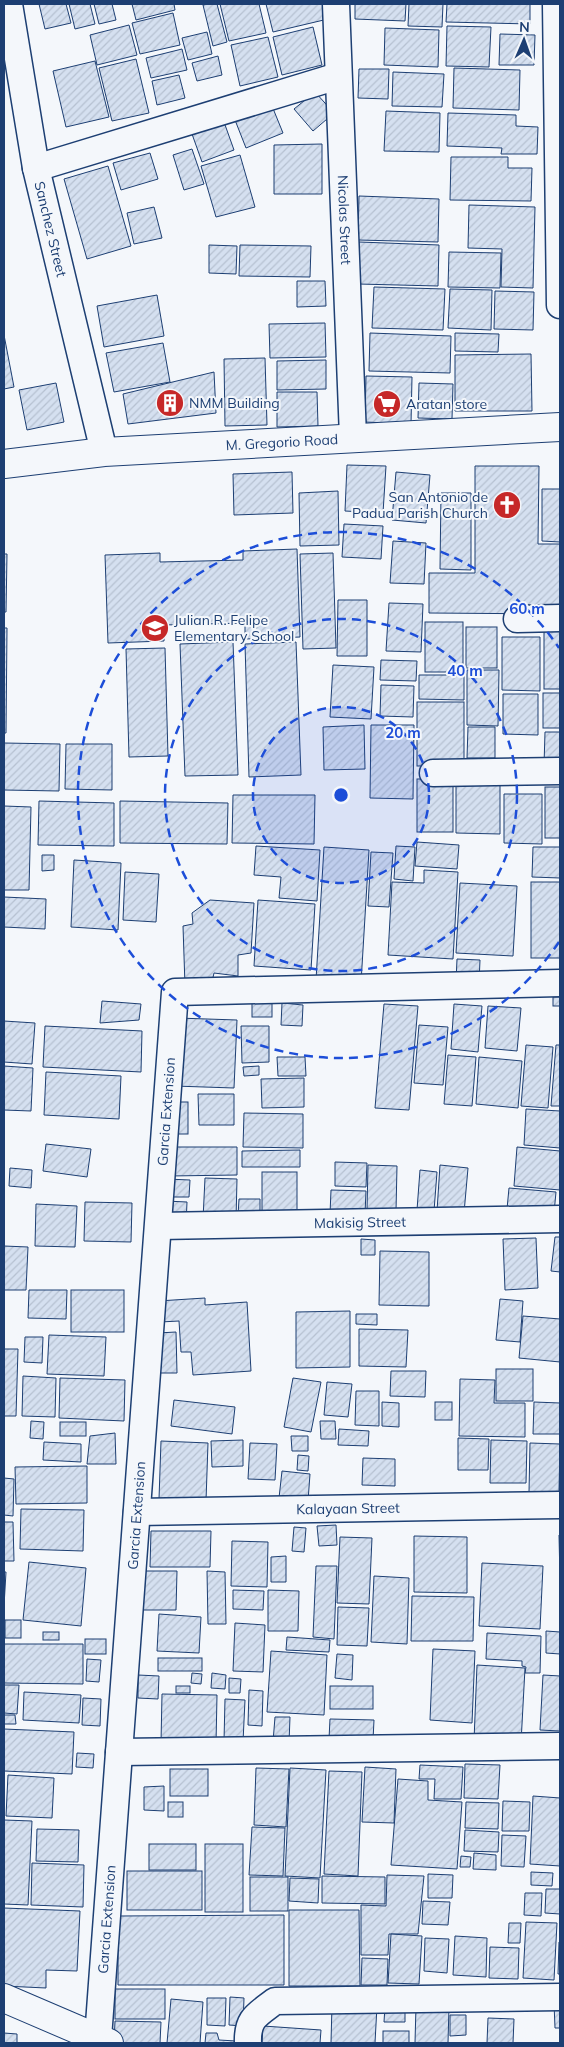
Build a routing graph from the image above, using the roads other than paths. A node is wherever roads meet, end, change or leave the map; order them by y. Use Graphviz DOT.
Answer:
graph roads {
  1 [pos="8,4"];
  2 [pos="336,4"];
  3 [pos="556,4"];
  4 [pos="338,76"];
  5 [pos="36,168"];
  6 [pos="560,305"];
  7 [pos="560,427"];
  8 [pos="353,437"];
  9 [pos="104,452"];
  10 [pos="4,464"];
  11 [pos="560,618"];
  12 [pos="517,619"];
  13 [pos="560,771"];
  14 [pos="433,773"];
  15 [pos="560,983"];
  16 [pos="560,1219"];
  17 [pos="159,1226"];
  18 [pos="560,1505"];
  19 [pos="137,1512"];
  20 [pos="560,1746"];
  21 [pos="119,1752"];
  22 [pos="560,1997"];
  23 [pos="4,1998"];
  24 [pos="104,2041"];
  25 [pos="248,2043"];
  1 -- 5 [label="street, Sanchez Street"];
  2 -- 4 [label="street, Nicolas Street"];
  3 -- 6 [label="street"];
  4 -- 5 [label="street"];
  4 -- 8 [label="street, Nicolas Street"];
  5 -- 9 [label="street, Sanchez Street"];
  7 -- 8 [label="main road, M. Gregorio Road"];
  8 -- 9 [label="main road, M. Gregorio Road"];
  9 -- 10 [label="main road, M. Gregorio Road"];
  11 -- 12 [label="street"];
  13 -- 14 [label="street"];
  15 -- 17 [label="street, Garcia Extension"];
  16 -- 17 [label="street, Makisig Street"];
  17 -- 19 [label="street, Garcia Extension"];
  18 -- 19 [label="street, Kalayaan Street"];
  19 -- 21 [label="street, Garcia Extension"];
  20 -- 21 [label="street"];
  21 -- 24 [label="street, Garcia Extension"];
  22 -- 25 [label="street"];
  23 -- 24 [label="main road"];
}
